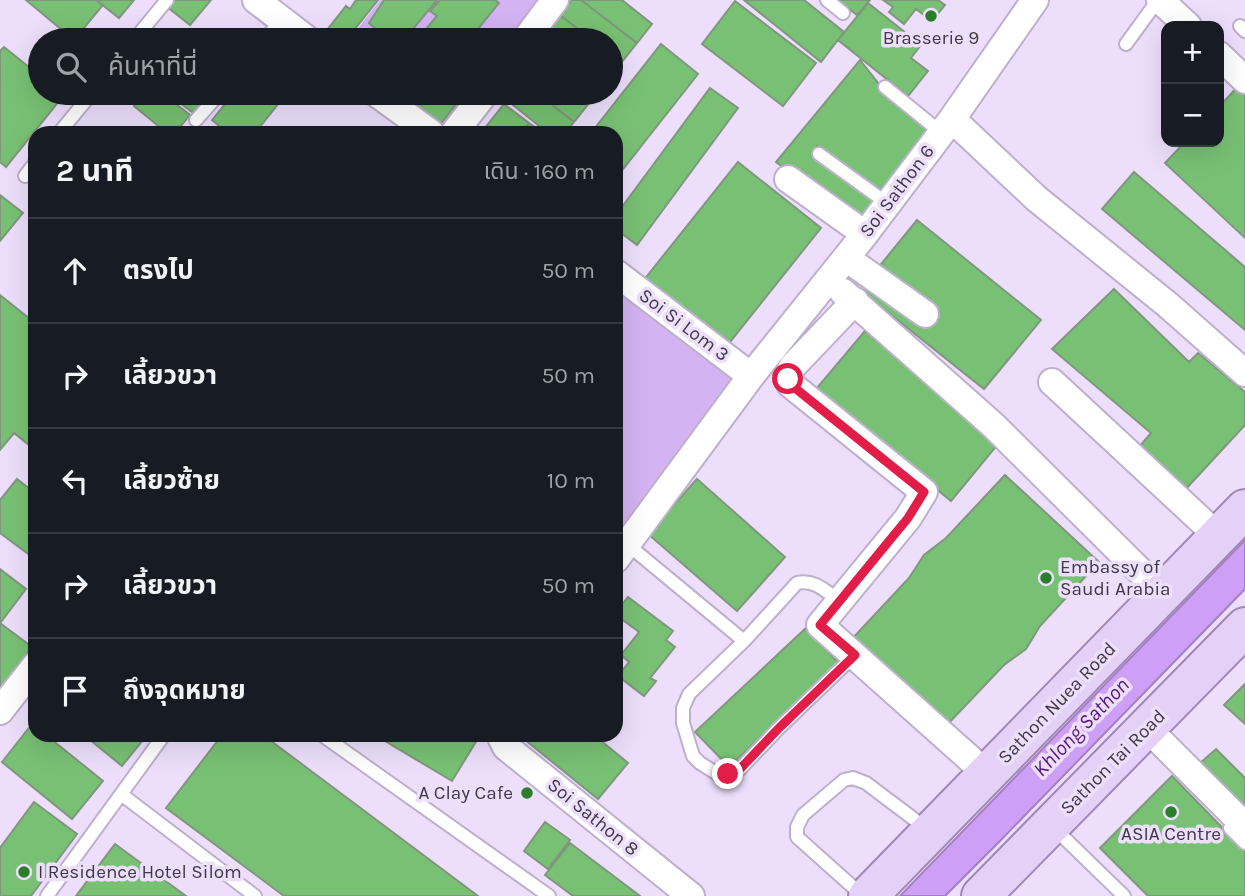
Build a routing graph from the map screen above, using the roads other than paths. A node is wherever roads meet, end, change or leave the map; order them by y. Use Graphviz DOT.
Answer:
graph roads {
  1 [pos="167,0"];
  2 [pos="256,0"];
  3 [pos="555,0"];
  4 [pos="827,0"];
  5 [pos="1035,0"];
  6 [pos="1159,0"];
  7 [pos="843,13"];
  8 [pos="282,20"];
  9 [pos="1182,21"];
  10 [pos="144,28"];
  11 [pos="275,28"];
  12 [pos="292,28"];
  13 [pos="533,28"];
  14 [pos="1126,44"];
  15 [pos="1224,60"];
  16 [pos="1245,80"];
  17 [pos="886,87"];
  18 [pos="82,105"];
  19 [pos="210,105"];
  20 [pos="392,105"];
  21 [pos="476,105"];
  22 [pos="196,121"];
  23 [pos="948,125"];
  24 [pos="65,126"];
  25 [pos="421,126"];
  26 [pos="459,126"];
  27 [pos="819,154"];
  28 [pos="28,172"];
  29 [pos="25,176"];
  30 [pos="788,179"];
  31 [pos="888,204"];
  32 [pos="865,234"];
  33 [pos="846,258"];
  34 [pos="623,278"];
  35 [pos="827,281"];
  36 [pos="855,301"];
  37 [pos="925,314"];
  38 [pos="1245,373"];
  39 [pos="751,376"];
  40 [pos="1052,382"];
  41 [pos="1245,509"];
  42 [pos="1219,537"];
  43 [pos="623,549"];
  44 [pos="623,553"];
  45 [pos="1163,594"];
  46 [pos="840,601"];
  47 [pos="1245,627"];
  48 [pos="744,641"];
  49 [pos="855,655"];
  50 [pos="28,674"];
  51 [pos="2,706"];
  52 [pos="1143,732"];
  53 [pos="159,742"];
  54 [pos="332,742"];
  55 [pos="504,742"];
  56 [pos="987,774"];
  57 [pos="121,794"];
  58 [pos="1245,825"];
  59 [pos="1048,827"];
  60 [pos="931,831"];
  61 [pos="1245,843"];
  62 [pos="47,896"];
  63 [pos="255,896"];
  64 [pos="549,896"];
  65 [pos="691,896"];
  66 [pos="866,896"];
  67 [pos="981,896"];
  68 [pos="1113,896"];
  69 [pos="1124,896"];
  1 -- 10 [label="lane"];
  2 -- 8 [label="street"];
  3 -- 13 [label="street"];
  4 -- 7 [label="lane"];
  5 -- 23 [label="street, Soi Sathon 6"];
  6 -- 9 [label="street"];
  6 -- 14 [label="lane"];
  8 -- 11 [label="lane"];
  8 -- 12 [label="street"];
  15 -- 16 [label="street"];
  17 -- 23 [label="lane"];
  18 -- 24 [label="lane"];
  19 -- 22 [label="lane"];
  20 -- 25 [label="street"];
  21 -- 26 [label="street"];
  23 -- 31 [label="street, Soi Sathon 6"];
  23 -- 38 [label="street"];
  27 -- 31 [label="lane"];
  28 -- 29 [label="lane"];
  30 -- 32 [label="street"];
  31 -- 32 [label="street, Soi Sathon 6"];
  32 -- 33 [label="street, Soi Sathon 6"];
  33 -- 35 [label="street, Soi Sathon 6"];
  33 -- 37 [label="street"];
  34 -- 39 [label="street, Soi Si Lom 3"];
  35 -- 36 [label="street"];
  35 -- 39 [label="street, Soi Sathon 6"];
  36 -- 45 [label="street"];
  36 -- 46 [label="street"];
  39 -- 43 [label="street"];
  40 -- 42 [label="street"];
  41 -- 42 [label="main road, Sathon Nuea Road"];
  42 -- 45 [label="main road, Sathon Nuea Road"];
  44 -- 48 [label="lane"];
  45 -- 56 [label="main road, Sathon Nuea Road"];
  46 -- 48 [label="lane"];
  46 -- 49 [label="street"];
  47 -- 52 [label="main road, Sathon Tai Road"];
  48 -- 49 [label="lane"];
  49 -- 56 [label="street"];
  50 -- 51 [label="street"];
  52 -- 58 [label="street"];
  52 -- 59 [label="main road, Sathon Tai Road"];
  52 -- 61 [label="lane"];
  53 -- 57 [label="lane"];
  54 -- 64 [label="lane"];
  55 -- 65 [label="street, Soi Sathon 8"];
  56 -- 60 [label="main road, Sathon Nuea Road"];
  57 -- 62 [label="lane"];
  57 -- 63 [label="lane"];
  59 -- 67 [label="main road, Sathon Tai Road"];
  59 -- 68 [label="lane"];
  59 -- 69 [label="lane"];
  60 -- 66 [label="main road, Sathon Nuea Road"];
  60 -- 66 [label="lane"];
}
